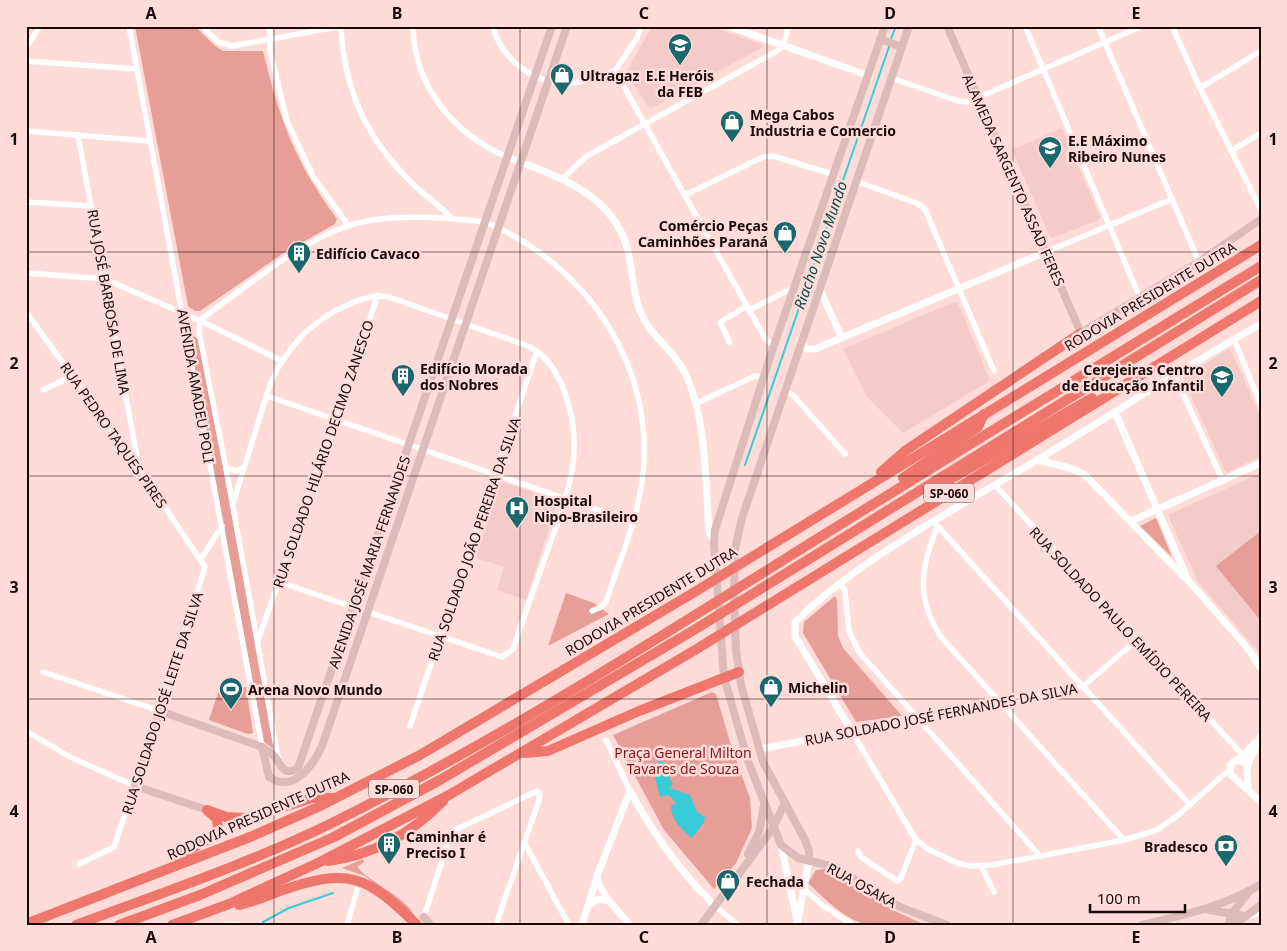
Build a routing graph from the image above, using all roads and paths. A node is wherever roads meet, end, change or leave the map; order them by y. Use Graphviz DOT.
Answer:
graph roads {
  1 [pos="40,26"];
  2 [pos="129,26"];
  3 [pos="202,26"];
  4 [pos="270,26"];
  5 [pos="341,26"];
  6 [pos="413,26"];
  7 [pos="493,26"];
  8 [pos="552,26"];
  9 [pos="567,26"];
  10 [pos="641,26"];
  11 [pos="728,26"];
  12 [pos="789,26"];
  13 [pos="884,26"];
  14 [pos="908,26"];
  15 [pos="947,26"];
  16 [pos="1025,26"];
  17 [pos="1098,26"];
  18 [pos="1142,26"];
  19 [pos="1172,26"];
  20 [pos="269,39"];
  21 [pos="882,40"];
  22 [pos="1105,42"];
  23 [pos="783,46"];
  24 [pos="899,46"];
  25 [pos="26,48"];
  26 [pos="1261,51"];
  27 [pos="26,61"];
  28 [pos="1043,68"];
  29 [pos="136,69"];
  30 [pos="615,71"];
  31 [pos="535,75"];
  32 [pos="867,75"];
  33 [pos="891,78"];
  34 [pos="549,79"];
  35 [pos="1200,88"];
  36 [pos="978,98"];
  37 [pos="644,124"];
  38 [pos="26,131"];
  39 [pos="1261,133"];
  40 [pos="78,135"];
  41 [pos="149,140"];
  42 [pos="1231,151"];
  43 [pos="507,157"];
  44 [pos="520,162"];
  45 [pos="832,174"];
  46 [pos="564,178"];
  47 [pos="855,181"];
  48 [pos="685,195"];
  49 [pos="1172,199"];
  50 [pos="26,202"];
  51 [pos="92,206"];
  52 [pos="1261,210"];
  53 [pos="450,218"];
  54 [pos="1261,219"];
  55 [pos="485,222"];
  56 [pos="348,225"];
  57 [pos="1110,225"];
  58 [pos="498,227"];
  59 [pos="1261,245"];
  60 [pos="1046,252"];
  61 [pos="1199,262"];
  62 [pos="1261,266"];
  63 [pos="26,273"];
  64 [pos="105,279"];
  65 [pos="1261,280"];
  66 [pos="793,288"];
  67 [pos="819,288"];
  68 [pos="959,288"];
  69 [pos="378,295"];
  70 [pos="1140,298"];
  71 [pos="1261,301"];
  72 [pos="748,308"];
  73 [pos="26,312"];
  74 [pos="182,313"];
  75 [pos="452,319"];
  76 [pos="200,320"];
  77 [pos="465,324"];
  78 [pos="1261,324"];
  79 [pos="1081,333"];
  80 [pos="187,337"];
  81 [pos="200,338"];
  82 [pos="842,338"];
  83 [pos="1234,339"];
  84 [pos="801,341"];
  85 [pos="730,343"];
  86 [pos="774,345"];
  87 [pos="538,351"];
  88 [pos="282,361"];
  89 [pos="994,370"];
  90 [pos="72,376"];
  91 [pos="1141,376"];
  92 [pos="1175,376"];
  93 [pos="764,377"];
  94 [pos="43,390"];
  95 [pos="784,390"];
  96 [pos="267,396"];
  97 [pos="697,403"];
  98 [pos="1261,405"];
  99 [pos="1114,412"];
  100 [pos="984,414"];
  101 [pos="335,420"];
  102 [pos="409,445"];
  103 [pos="422,450"];
  104 [pos="845,454"];
  105 [pos="1038,460"];
  106 [pos="1261,463"];
  107 [pos="226,468"];
  108 [pos="244,468"];
  109 [pos="140,470"];
  110 [pos="496,475"];
  111 [pos="1222,479"];
  112 [pos="874,481"];
  113 [pos="995,485"];
  114 [pos="889,494"];
  115 [pos="566,498"];
  116 [pos="233,503"];
  117 [pos="898,504"];
  118 [pos="1156,508"];
  119 [pos="1131,521"];
  120 [pos="633,522"];
  121 [pos="936,525"];
  122 [pos="222,526"];
  123 [pos="714,544"];
  124 [pos="201,558"];
  125 [pos="1188,580"];
  126 [pos="279,582"];
  127 [pos="841,584"];
  128 [pos="354,607"];
  129 [pos="252,611"];
  130 [pos="592,611"];
  131 [pos="367,612"];
  132 [pos="268,613"];
  133 [pos="442,637"];
  134 [pos="1136,641"];
  135 [pos="258,643"];
  136 [pos="1261,668"];
  137 [pos="43,672"];
  138 [pos="739,672"];
  139 [pos="724,677"];
  140 [pos="1082,686"];
  141 [pos="1001,704"];
  142 [pos="160,711"];
  143 [pos="918,719"];
  144 [pos="737,723"];
  145 [pos="410,726"];
  146 [pos="26,732"];
  147 [pos="852,732"];
  148 [pos="1260,738"];
  149 [pos="606,740"];
  150 [pos="262,746"];
  151 [pos="759,749"];
  152 [pos="305,751"];
  153 [pos="522,753"];
  154 [pos="318,755"];
  155 [pos="1240,758"];
  156 [pos="279,764"];
  157 [pos="1248,767"];
  158 [pos="1229,770"];
  159 [pos="1234,778"];
  160 [pos="773,781"];
  161 [pos="755,782"];
  162 [pos="135,786"];
  163 [pos="1248,788"];
  164 [pos="630,791"];
  165 [pos="335,798"];
  166 [pos="1261,802"];
  167 [pos="785,803"];
  168 [pos="764,804"];
  169 [pos="1190,805"];
  170 [pos="208,810"];
  171 [pos="773,828"];
  172 [pos="916,840"];
  173 [pos="1124,840"];
  174 [pos="524,842"];
  175 [pos="781,845"];
  176 [pos="858,851"];
  177 [pos="1039,855"];
  178 [pos="809,860"];
  179 [pos="80,864"];
  180 [pos="745,864"];
  181 [pos="981,866"];
  182 [pos="172,869"];
  183 [pos="597,876"];
  184 [pos="1259,886"];
  185 [pos="804,888"];
  186 [pos="357,890"];
  187 [pos="994,892"];
  188 [pos="1248,893"];
  189 [pos="609,901"];
  190 [pos="228,904"];
  191 [pos="1261,905"];
  192 [pos="588,906"];
  193 [pos="715,906"];
  194 [pos="1208,910"];
  195 [pos="1261,911"];
  196 [pos="1232,912"];
  197 [pos="1246,916"];
  198 [pos="421,922"];
  199 [pos="26,924"];
  200 [pos="798,924"];
  201 [pos="76,925"];
  202 [pos="119,925"];
  203 [pos="172,925"];
  204 [pos="227,925"];
  205 [pos="238,925"];
  206 [pos="347,925"];
  207 [pos="430,925"];
  208 [pos="496,925"];
  209 [pos="569,925"];
  210 [pos="582,925"];
  211 [pos="630,925"];
  212 [pos="701,925"];
  213 [pos="738,925"];
  214 [pos="853,925"];
  215 [pos="947,925"];
  216 [pos="1142,925"];
  217 [pos="1228,925"];
  218 [pos="1234,925"];
  1 -- 25 [label="street"];
  2 -- 29 [label="street, AVENIDA AMADEU POLI"];
  3 -- 20 [label="street"];
  4 -- 20 [label="street"];
  5 -- 20 [label="street"];
  5 -- 53 [label="street"];
  6 -- 43 [label="street"];
  7 -- 31 [label="street"];
  8 -- 31 [label="main road, AVENIDA JOSÉ MARIA FERNANDES"];
  9 -- 34 [label="main road, AVENIDA JOSÉ MARIA FERNANDES"];
  10 -- 30 [label="street"];
  11 -- 23 [label="street"];
  12 -- 23 [label="street"];
  13 -- 21 [label="main road"];
  14 -- 24 [label="main road"];
  15 -- 36 [label="main road, ALAMEDA SARGENTO ASSAD FERES"];
  16 -- 28 [label="street"];
  17 -- 22 [label="street"];
  18 -- 22 [label="street"];
  19 -- 35 [label="street"];
  20 -- 56 [label="street"];
  21 -- 24 [label="main road"];
  21 -- 32 [label="main road"];
  22 -- 28 [label="street"];
  22 -- 49 [label="street"];
  23 -- 32 [label="street"];
  23 -- 37 [label="street"];
  24 -- 33 [label="main road"];
  26 -- 35 [label="street"];
  27 -- 29 [label="street"];
  28 -- 36 [label="street"];
  28 -- 57 [label="street"];
  29 -- 41 [label="street, AVENIDA AMADEU POLI"];
  30 -- 34 [label="street"];
  30 -- 37 [label="street"];
  31 -- 34 [label="street"];
  31 -- 43 [label="main road, AVENIDA JOSÉ MARIA FERNANDES"];
  32 -- 45 [label="main road"];
  33 -- 36 [label="street"];
  33 -- 47 [label="main road"];
  34 -- 44 [label="main road, AVENIDA JOSÉ MARIA FERNANDES"];
  35 -- 42 [label="street"];
  36 -- 60 [label="main road, ALAMEDA SARGENTO ASSAD FERES"];
  37 -- 46 [label="street"];
  37 -- 48 [label="street"];
  38 -- 40 [label="street"];
  39 -- 42 [label="street"];
  40 -- 41 [label="street"];
  40 -- 51 [label="street, RUA JOSÉ BARBOSA DE LIMA"];
  41 -- 74 [label="street, AVENIDA AMADEU POLI"];
  42 -- 52 [label="street"];
  43 -- 44 [label="street"];
  43 -- 55 [label="main road, AVENIDA JOSÉ MARIA FERNANDES"];
  44 -- 46 [label="street"];
  44 -- 58 [label="main road, AVENIDA JOSÉ MARIA FERNANDES"];
  45 -- 48 [label="street"];
  45 -- 66 [label="main road"];
  46 -- 97 [label="street"];
  47 -- 67 [label="main road"];
  47 -- 68 [label="street"];
  48 -- 72 [label="street"];
  49 -- 57 [label="street"];
  49 -- 61 [label="street"];
  50 -- 51 [label="street"];
  51 -- 64 [label="street, RUA JOSÉ BARBOSA DE LIMA"];
  53 -- 55 [label="street"];
  53 -- 56 [label="street"];
  54 -- 61 [label="main road"];
  55 -- 58 [label="street"];
  55 -- 75 [label="main road, AVENIDA JOSÉ MARIA FERNANDES"];
  56 -- 76 [label="street"];
  57 -- 60 [label="street"];
  57 -- 70 [label="street"];
  58 -- 77 [label="main road, AVENIDA JOSÉ MARIA FERNANDES"];
  58 -- 120 [label="street"];
  59 -- 100 [label="highway, RODOVIA PRESIDENTE DUTRA / SP-060"];
  60 -- 68 [label="street"];
  60 -- 79 [label="main road, ALAMEDA SARGENTO ASSAD FERES"];
  61 -- 70 [label="main road"];
  62 -- 114 [label="highway, SP-060"];
  63 -- 64 [label="street"];
  64 -- 74 [label="street"];
  64 -- 109 [label="street, RUA JOSÉ BARBOSA DE LIMA"];
  65 -- 117 [label="highway, SP-060"];
  66 -- 72 [label="street"];
  66 -- 86 [label="main road"];
  67 -- 82 [label="street"];
  67 -- 84 [label="main road"];
  68 -- 82 [label="street"];
  68 -- 89 [label="street"];
  69 -- 75 [label="street"];
  69 -- 88 [label="street"];
  69 -- 101 [label="street, RUA SOLDADO HILÁRIO DECIMO ZANESCO"];
  70 -- 79 [label="main road"];
  71 -- 91 [label="highway, SP-060"];
  72 -- 85 [label="street"];
  72 -- 86 [label="street"];
  73 -- 90 [label="street, RUA PEDRO TAQUES PIRES"];
  74 -- 76 [label="street"];
  74 -- 80 [label="street, AVENIDA AMADEU POLI"];
  75 -- 77 [label="street"];
  75 -- 102 [label="main road, AVENIDA JOSÉ MARIA FERNANDES"];
  76 -- 81 [label="street, AVENIDA AMADEU POLI"];
  76 -- 88 [label="street"];
  77 -- 87 [label="street"];
  77 -- 103 [label="main road, AVENIDA JOSÉ MARIA FERNANDES"];
  78 -- 83 [label="street"];
  79 -- 112 [label="highway"];
  80 -- 81 [label="street"];
  80 -- 122 [label="street, AVENIDA AMADEU POLI"];
  81 -- 107 [label="street, AVENIDA AMADEU POLI"];
  82 -- 84 [label="street"];
  83 -- 92 [label="street"];
  83 -- 98 [label="street"];
  84 -- 95 [label="main road"];
  86 -- 93 [label="main road"];
  87 -- 110 [label="street, RUA SOLDADO JOÃO PEREIRA DA SILVA"];
  87 -- 115 [label="street"];
  88 -- 96 [label="street"];
  90 -- 94 [label="street"];
  90 -- 109 [label="street, RUA PEDRO TAQUES PIRES"];
  91 -- 117 [label="highway"];
  91 -- 153 [label="highway, SP-060"];
  92 -- 99 [label="street"];
  92 -- 111 [label="street"];
  93 -- 97 [label="street"];
  93 -- 123 [label="main road"];
  95 -- 104 [label="street"];
  95 -- 138 [label="main road"];
  96 -- 101 [label="street"];
  96 -- 108 [label="street"];
  97 -- 123 [label="street"];
  99 -- 105 [label="street"];
  99 -- 118 [label="street"];
  100 -- 112 [label="highway, RODOVIA PRESIDENTE DUTRA / SP-060"];
  100 -- 114 [label="highway"];
  101 -- 102 [label="street"];
  101 -- 126 [label="street, RUA SOLDADO HILÁRIO DECIMO ZANESCO"];
  102 -- 103 [label="street, AVENIDA JOSÉ MARIA FERNANDES"];
  102 -- 128 [label="main road, AVENIDA JOSÉ MARIA FERNANDES"];
  103 -- 110 [label="street"];
  103 -- 131 [label="main road, AVENIDA JOSÉ MARIA FERNANDES"];
  105 -- 113 [label="street"];
  105 -- 119 [label="street"];
  106 -- 111 [label="street"];
  107 -- 108 [label="street"];
  107 -- 116 [label="street, AVENIDA AMADEU POLI"];
  108 -- 116 [label="street"];
  109 -- 124 [label="street, RUA PEDRO TAQUES PIRES"];
  110 -- 115 [label="street"];
  110 -- 133 [label="street, RUA SOLDADO JOÃO PEREIRA DA SILVA"];
  111 -- 118 [label="street"];
  112 -- 165 [label="highway, RODOVIA PRESIDENTE DUTRA / SP-060"];
  113 -- 121 [label="street"];
  113 -- 134 [label="street, RUA SOLDADO PAULO EMÍDIO PEREIRA"];
  114 -- 201 [label="highway, SP-060"];
  115 -- 120 [label="street"];
  115 -- 133 [label="street"];
  116 -- 129 [label="street, AVENIDA AMADEU POLI"];
  117 -- 202 [label="highway, SP-060"];
  118 -- 119 [label="street"];
  118 -- 125 [label="street"];
  119 -- 125 [label="street"];
  120 -- 130 [label="street"];
  121 -- 127 [label="street"];
  121 -- 140 [label="street"];
  121 -- 141 [label="street"];
  122 -- 124 [label="street"];
  122 -- 150 [label="street, AVENIDA AMADEU POLI"];
  123 -- 139 [label="main road"];
  124 -- 142 [label="street, RUA SOLDADO JOSÉ LEITE DA SILVA"];
  125 -- 136 [label="street"];
  126 -- 128 [label="street"];
  126 -- 132 [label="street, RUA SOLDADO HILÁRIO DECIMO ZANESCO"];
  127 -- 143 [label="street"];
  127 -- 147 [label="street"];
  128 -- 131 [label="street"];
  128 -- 152 [label="main road, AVENIDA JOSÉ MARIA FERNANDES"];
  129 -- 132 [label="street"];
  129 -- 135 [label="street, AVENIDA AMADEU POLI"];
  131 -- 133 [label="street"];
  131 -- 154 [label="main road, AVENIDA JOSÉ MARIA FERNANDES"];
  132 -- 135 [label="street, RUA SOLDADO HILÁRIO DECIMO ZANESCO"];
  133 -- 145 [label="street, RUA SOLDADO JOÃO PEREIRA DA SILVA"];
  134 -- 140 [label="street, RUA SOLDADO JOSÉ FERNANDES DA SILVA"];
  134 -- 155 [label="street, RUA SOLDADO PAULO EMÍDIO PEREIRA"];
  135 -- 156 [label="street, AVENIDA AMADEU POLI"];
  137 -- 142 [label="street"];
  138 -- 139 [label="highway"];
  138 -- 151 [label="main road"];
  139 -- 144 [label="main road"];
  139 -- 153 [label="highway"];
  140 -- 141 [label="street, RUA SOLDADO JOSÉ FERNANDES DA SILVA"];
  140 -- 169 [label="street"];
  141 -- 143 [label="street, RUA SOLDADO JOSÉ FERNANDES DA SILVA"];
  141 -- 173 [label="street"];
  142 -- 150 [label="main road"];
  142 -- 162 [label="main road, RUA SOLDADO JOSÉ LEITE DA SILVA"];
  143 -- 147 [label="street, RUA SOLDADO JOSÉ FERNANDES DA SILVA"];
  143 -- 177 [label="street"];
  144 -- 151 [label="main road"];
  144 -- 161 [label="main road"];
  146 -- 162 [label="street"];
  147 -- 151 [label="street, RUA SOLDADO JOSÉ FERNANDES DA SILVA"];
  147 -- 172 [label="street"];
  148 -- 155 [label="street"];
  148 -- 157 [label="street"];
  149 -- 164 [label="street"];
  150 -- 154 [label="main road, AVENIDA JOSÉ MARIA FERNANDES"];
  150 -- 156 [label="main road"];
  151 -- 160 [label="main road"];
  152 -- 154 [label="main road"];
  152 -- 156 [label="main road, AVENIDA JOSÉ MARIA FERNANDES"];
  153 -- 190 [label="highway, SP-060"];
  155 -- 157 [label="street"];
  155 -- 158 [label="street"];
  157 -- 159 [label="street"];
  157 -- 163 [label="street"];
  158 -- 159 [label="street"];
  158 -- 169 [label="street"];
  159 -- 163 [label="street"];
  160 -- 161 [label="main road"];
  160 -- 167 [label="main road"];
  161 -- 168 [label="main road"];
  162 -- 170 [label="main road"];
  162 -- 179 [label="street, RUA SOLDADO JOSÉ LEITE DA SILVA"];
  163 -- 166 [label="street"];
  164 -- 183 [label="street"];
  164 -- 193 [label="street"];
  165 -- 170 [label="highway"];
  165 -- 182 [label="highway, RODOVIA PRESIDENTE DUTRA / SP-060"];
  167 -- 171 [label="main road"];
  167 -- 178 [label="main road"];
  168 -- 171 [label="main road"];
  168 -- 180 [label="main road"];
  169 -- 173 [label="street"];
  170 -- 182 [label="highway"];
  171 -- 175 [label="main road"];
  171 -- 180 [label="main road"];
  172 -- 176 [label="street"];
  172 -- 181 [label="street"];
  173 -- 177 [label="street"];
  174 -- 198 [label="street"];
  174 -- 208 [label="street"];
  174 -- 209 [label="street"];
  175 -- 178 [label="main road"];
  175 -- 200 [label="street, RUA OSAKA"];
  177 -- 181 [label="street"];
  178 -- 185 [label="street, RUA OSAKA"];
  178 -- 215 [label="main road, RUA OSAKA"];
  180 -- 193 [label="main road"];
  181 -- 187 [label="street"];
  182 -- 199 [label="highway, RODOVIA PRESIDENTE DUTRA / SP-060"];
  183 -- 189 [label="street"];
  183 -- 192 [label="street"];
  184 -- 188 [label="main road"];
  185 -- 200 [label="street, RUA OSAKA"];
  185 -- 214 [label="street"];
  186 -- 206 [label="street"];
  188 -- 194 [label="main road"];
  188 -- 196 [label="main road"];
  189 -- 192 [label="street"];
  189 -- 211 [label="street"];
  190 -- 198 [label="highway"];
  190 -- 203 [label="highway"];
  191 -- 197 [label="main road"];
  192 -- 210 [label="street"];
  193 -- 212 [label="main road"];
  193 -- 213 [label="street"];
  194 -- 196 [label="main road"];
  194 -- 216 [label="main road"];
  195 -- 197 [label="street"];
  196 -- 197 [label="main road"];
  196 -- 217 [label="main road"];
  197 -- 218 [label="main road"];
  198 -- 207 [label="main road"];
  204 -- 205 [label="street"];
}
